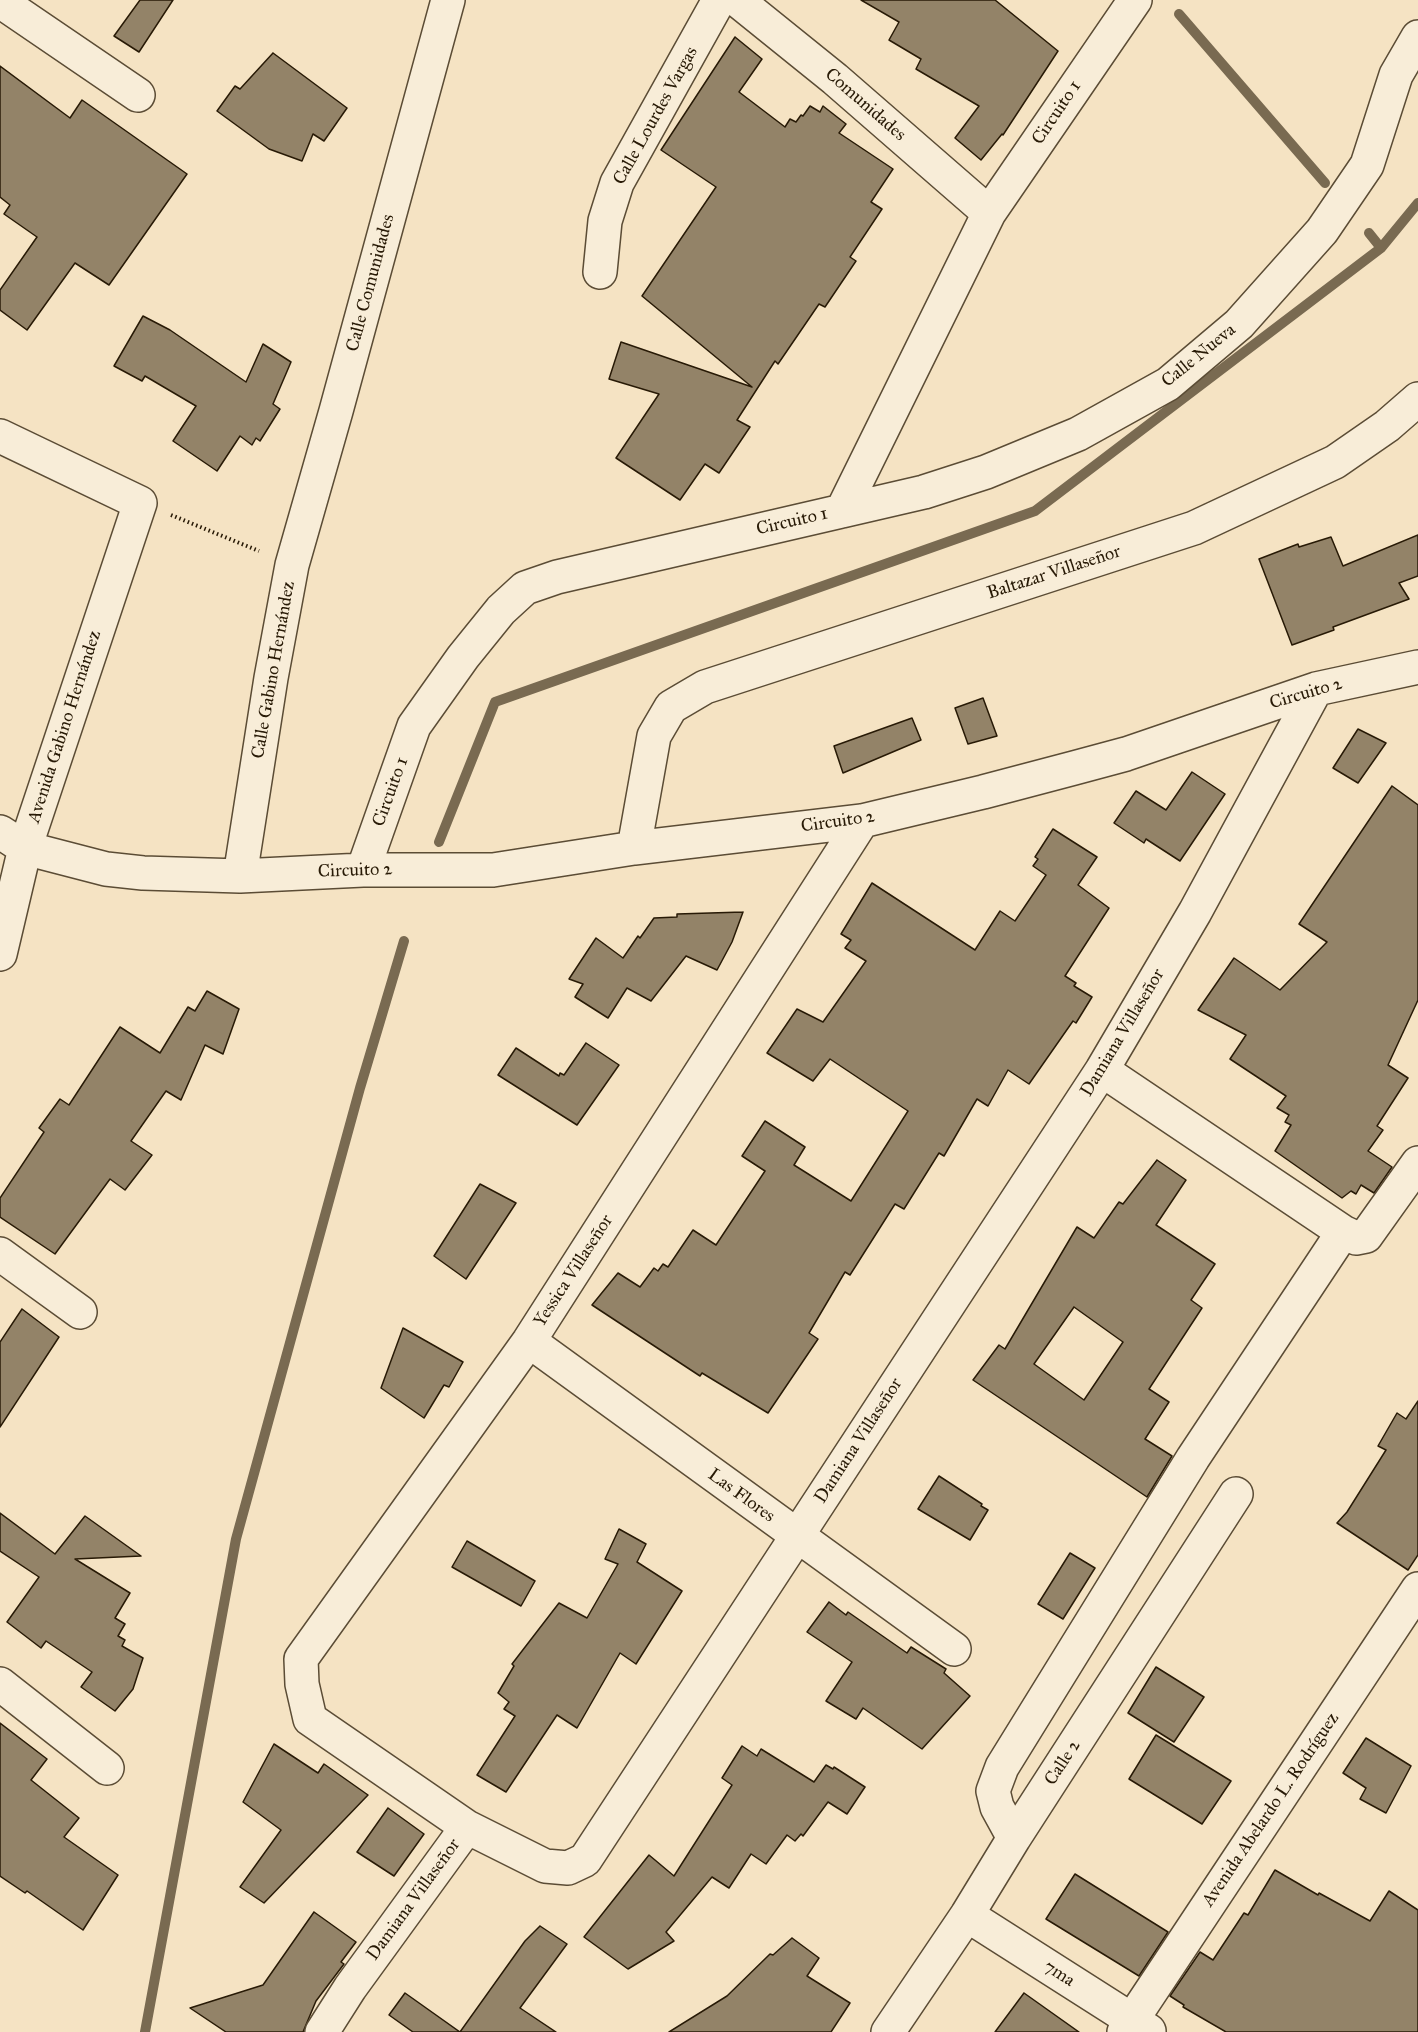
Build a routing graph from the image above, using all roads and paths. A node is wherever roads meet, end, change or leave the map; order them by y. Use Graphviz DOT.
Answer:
graph roads {
  1 [pos="448,0"];
  2 [pos="719,0"];
  3 [pos="737,0"];
  4 [pos="1135,0"];
  5 [pos="0,1"];
  6 [pos="1418,37"];
  7 [pos="138,95"];
  8 [pos="989,213"];
  9 [pos="600,272"];
  10 [pos="1418,399"];
  11 [pos="0,436"];
  12 [pos="140,503"];
  13 [pos="842,511"];
  14 [pos="292,565"];
  15 [pos="1418,667"];
  16 [pos="1316,689"];
  17 [pos="862,821"];
  18 [pos="12,840"];
  19 [pos="634,848"];
  20 [pos="363,870"];
  21 [pos="240,876"];
  22 [pos="0,954"];
  23 [pos="1102,1070"];
  24 [pos="1418,1163"];
  25 [pos="1349,1235"];
  26 [pos="0,1254"];
  27 [pos="80,1312"];
  28 [pos="529,1341"];
  29 [pos="1236,1494"];
  30 [pos="796,1536"];
  31 [pos="1418,1589"];
  32 [pos="954,1650"];
  33 [pos="0,1684"];
  34 [pos="107,1768"];
  35 [pos="467,1827"];
  36 [pos="1014,1838"];
  37 [pos="967,1915"];
  38 [pos="1135,2028"];
  39 [pos="322,2032"];
  40 [pos="888,2032"];
  1 -- 14 [label="street, Calle Comunidades"];
  2 -- 9 [label="street, Calle Lourdes Vargas"];
  3 -- 8 [label="street, Comunidades"];
  4 -- 8 [label="street, Circuito 1"];
  5 -- 7 [label="street"];
  6 -- 13 [label="street, Calle Nueva"];
  8 -- 13 [label="street, Circuito 1"];
  10 -- 19 [label="street, Baltazar Villaseñor"];
  11 -- 12 [label="street"];
  12 -- 14 [label="path, Calle Gabino Hernández"];
  12 -- 18 [label="street, Avenida Gabino Hernández"];
  13 -- 20 [label="street, Circuito 1"];
  14 -- 21 [label="street, Calle Gabino Hernández"];
  15 -- 16 [label="street, Circuito 2"];
  16 -- 17 [label="street, Circuito 2"];
  16 -- 23 [label="street, Damiana Villaseñor"];
  17 -- 19 [label="street, Circuito 2"];
  17 -- 28 [label="street, Yessica Villaseñor"];
  18 -- 21 [label="street, Circuito 2"];
  18 -- 22 [label="street, Avenida Gabino Hernández"];
  19 -- 20 [label="street, Circuito 2"];
  20 -- 21 [label="street, Circuito 2"];
  23 -- 25 [label="street"];
  23 -- 30 [label="street, Damiana Villaseñor"];
  24 -- 25 [label="street"];
  25 -- 36 [label="street"];
  26 -- 27 [label="street"];
  28 -- 30 [label="street, Las Flores"];
  28 -- 35 [label="street, Yessica Villaseñor"];
  29 -- 36 [label="street, Calle 2"];
  30 -- 32 [label="street, Las Flores"];
  30 -- 35 [label="street, Damiana Villaseñor"];
  31 -- 38 [label="street, Avenida Abelardo L. Rodríguez"];
  33 -- 34 [label="street"];
  35 -- 39 [label="street, Damiana Villaseñor"];
  36 -- 37 [label="street, Calle 2"];
  37 -- 38 [label="street, 7ma"];
  37 -- 40 [label="street, Calle 2"];
}
